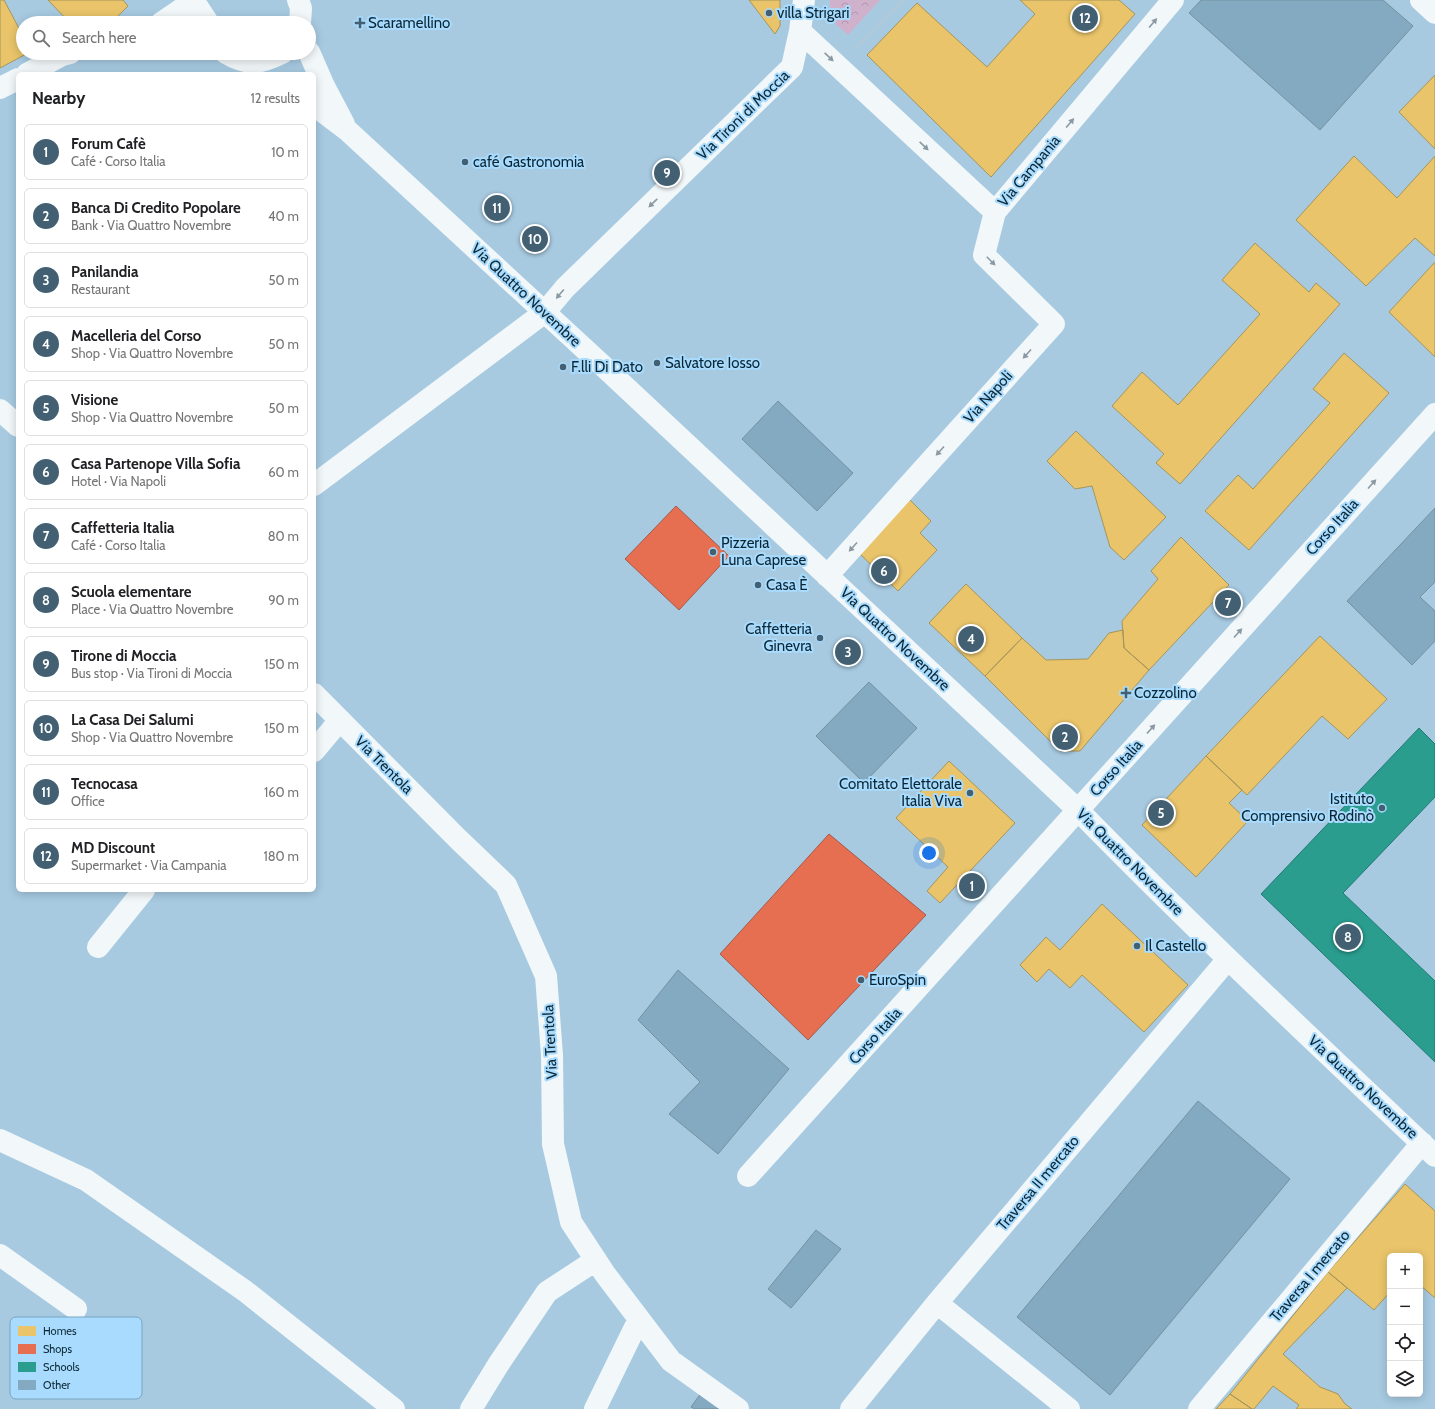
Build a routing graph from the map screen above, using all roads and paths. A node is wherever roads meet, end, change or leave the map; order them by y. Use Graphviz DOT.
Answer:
graph roads {
  1 [pos="198,0"];
  2 [pos="298,0"];
  3 [pos="804,0"];
  4 [pos="903,0"];
  5 [pos="1173,0"];
  6 [pos="172,16"];
  7 [pos="207,16"];
  8 [pos="300,16"];
  9 [pos="800,31"];
  10 [pos="53,60"];
  11 [pos="240,60"];
  12 [pos="267,60"];
  13 [pos="312,60"];
  14 [pos="251,62"];
  15 [pos="838,66"];
  16 [pos="31,72"];
  17 [pos="268,72"];
  18 [pos="16,80"];
  19 [pos="0,88"];
  20 [pos="316,106"];
  21 [pos="347,130"];
  22 [pos="995,212"];
  23 [pos="545,312"];
  24 [pos="0,410"];
  25 [pos="1435,414"];
  26 [pos="16,424"];
  27 [pos="316,484"];
  28 [pos="827,576"];
  29 [pos="316,696"];
  30 [pos="340,720"];
  31 [pos="316,749"];
  32 [pos="1078,810"];
  33 [pos="142,892"];
  34 [pos="98,947"];
  35 [pos="1228,959"];
  36 [pos="0,1140"];
  37 [pos="1428,1149"];
  38 [pos="748,1176"];
  39 [pos="0,1255"];
  40 [pos="596,1260"];
  41 [pos="937,1303"];
  42 [pos="76,1309"];
  43 [pos="639,1319"];
  44 [pos="394,1409"];
  45 [pos="471,1409"];
  46 [pos="595,1409"];
  47 [pos="738,1409"];
  48 [pos="851,1409"];
  49 [pos="1069,1409"];
  50 [pos="1199,1409"];
  1 -- 6 [label="street"];
  1 -- 7 [label="street"];
  2 -- 8 [label="street"];
  3 -- 9 [label="street, Via Tironi di Moccia"];
  4 -- 15 [label="path"];
  22 -- 5 [label="street, Via Campania, one-way"];
  9 -- 15 [label="street, Via Campania, one-way"];
  9 -- 23 [label="street, Via Tironi di Moccia, one-way"];
  10 -- 16 [label="street"];
  11 -- 14 [label="street"];
  12 -- 14 [label="street"];
  13 -- 21 [label="street, Via Quattro Novembre"];
  14 -- 17 [label="street"];
  15 -- 22 [label="street, Via Campania, one-way"];
  18 -- 19 [label="street"];
  20 -- 21 [label="street, Via Quattro Novembre"];
  21 -- 23 [label="street, Via Quattro Novembre"];
  22 -- 28 [label="street, Via Napoli, one-way"];
  23 -- 27 [label="street, Via Tironi di Moccia"];
  23 -- 28 [label="street, Via Quattro Novembre"];
  24 -- 26 [label="street"];
  32 -- 25 [label="street, Corso Italia, one-way"];
  28 -- 32 [label="street, Via Quattro Novembre"];
  29 -- 30 [label="street, Via Trentola"];
  30 -- 31 [label="street"];
  30 -- 40 [label="street, Via Trentola"];
  32 -- 35 [label="street, Via Quattro Novembre"];
  32 -- 38 [label="street, Corso Italia"];
  33 -- 34 [label="street"];
  35 -- 37 [label="street, Via Quattro Novembre"];
  35 -- 41 [label="street, Traversa II mercato"];
  36 -- 44 [label="street"];
  37 -- 50 [label="street, Traversa I mercato"];
  39 -- 42 [label="street"];
  40 -- 43 [label="street, Via Trentola"];
  40 -- 45 [label="street"];
  41 -- 48 [label="street, Traversa II mercato"];
  41 -- 49 [label="street"];
  43 -- 46 [label="street"];
  43 -- 47 [label="street, Via Trentola"];
}
